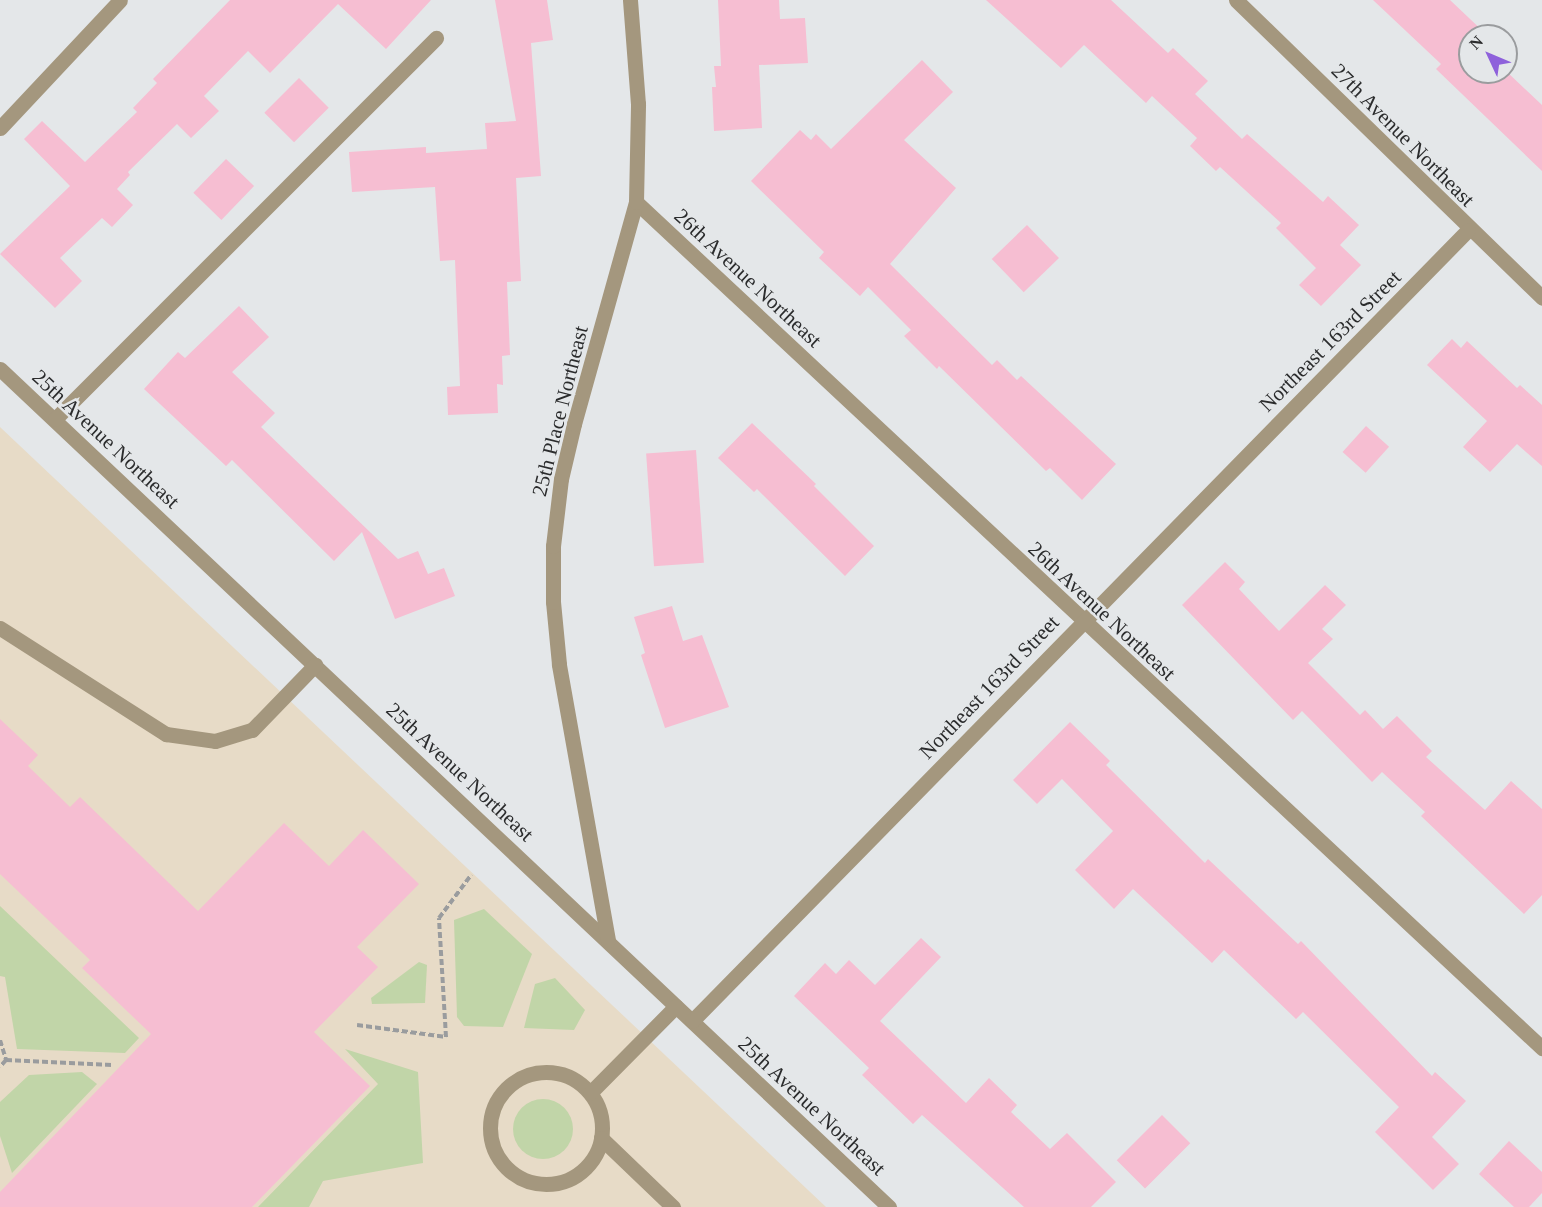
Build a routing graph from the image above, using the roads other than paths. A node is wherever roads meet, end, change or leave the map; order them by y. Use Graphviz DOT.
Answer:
graph roads {
  1 [pos="120,0"];
  2 [pos="630,0"];
  3 [pos="1236,0"];
  4 [pos="436,38"];
  5 [pos="0,128"];
  6 [pos="636,202"];
  7 [pos="1468,230"];
  8 [pos="1542,298"];
  9 [pos="0,369"];
  10 [pos="55,419"];
  11 [pos="1083,622"];
  12 [pos="0,628"];
  13 [pos="315,665"];
  14 [pos="608,940"];
  15 [pos="676,1006"];
  16 [pos="692,1021"];
  17 [pos="1542,1048"];
  18 [pos="590,1093"];
  19 [pos="601,1138"];
  20 [pos="673,1207"];
  21 [pos="889,1207"];
  1 -- 5 [label="street"];
  2 -- 6 [label="street, 25th Place Northeast"];
  3 -- 7 [label="street, 27th Avenue Northeast"];
  4 -- 10 [label="street"];
  6 -- 11 [label="street, 26th Avenue Northeast"];
  6 -- 14 [label="street, 25th Place Northeast"];
  7 -- 8 [label="street, 27th Avenue Northeast"];
  7 -- 11 [label="street, Northeast 163rd Street"];
  9 -- 10 [label="street, 25th Avenue Northeast"];
  10 -- 13 [label="street, 25th Avenue Northeast"];
  11 -- 16 [label="street, Northeast 163rd Street"];
  11 -- 17 [label="street, 26th Avenue Northeast"];
  12 -- 13 [label="street"];
  13 -- 14 [label="street, 25th Avenue Northeast"];
  14 -- 15 [label="street, 25th Avenue Northeast"];
  15 -- 16 [label="street, 25th Avenue Northeast"];
  15 -- 18 [label="street"];
  16 -- 21 [label="street, 25th Avenue Northeast"];
  18 -- 19 [label="street"];
  18 -- 19 [label="street"];
  19 -- 20 [label="street"];
}
